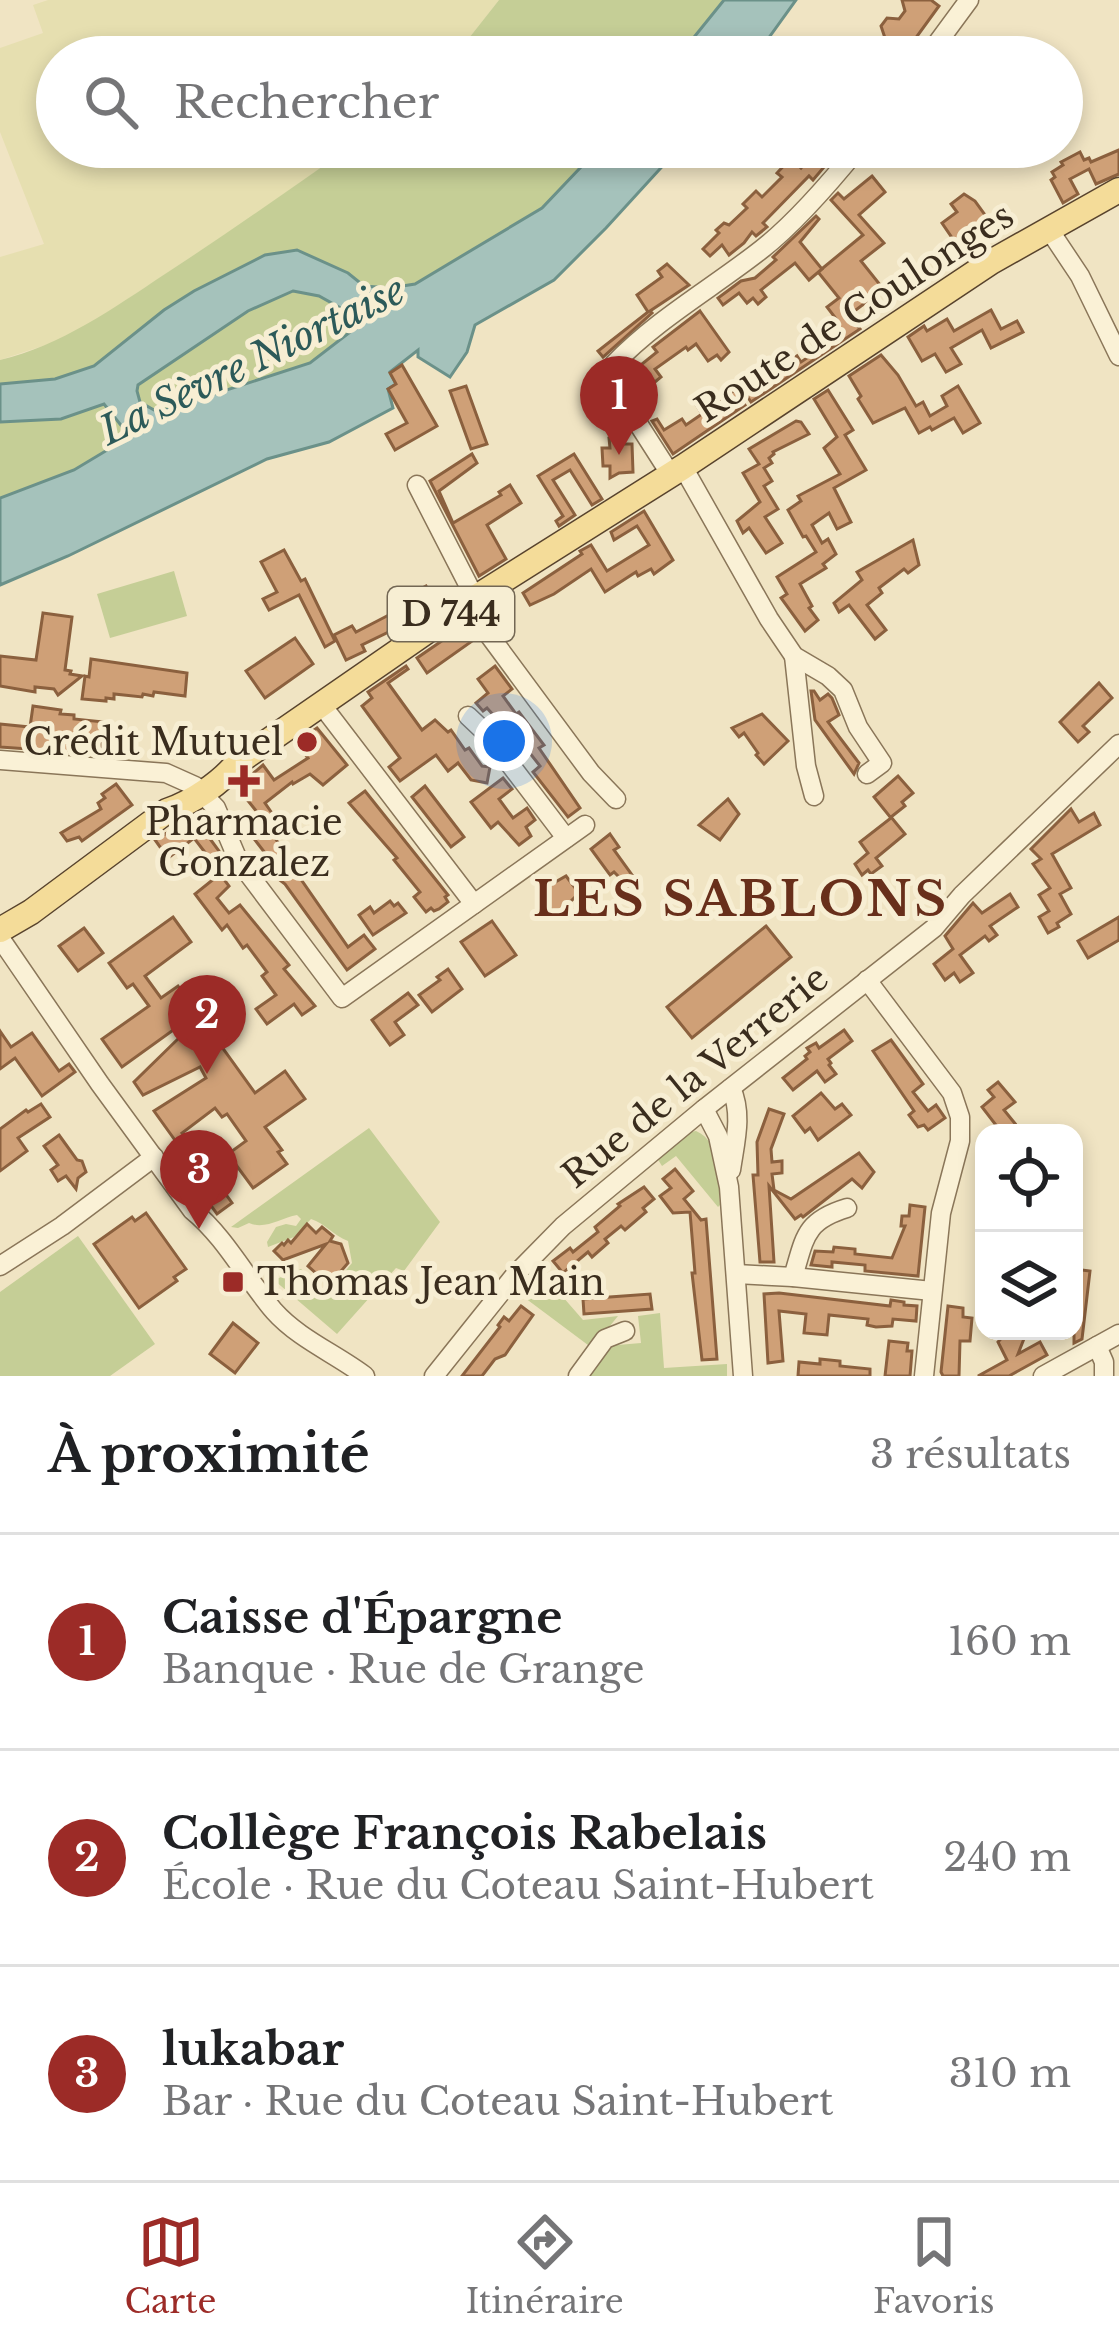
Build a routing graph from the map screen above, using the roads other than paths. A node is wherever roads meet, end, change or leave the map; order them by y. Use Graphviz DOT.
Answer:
graph roads {
  1 [pos="969,0"];
  2 [pos="942,36"];
  3 [pos="841,168"];
  4 [pos="1119,193"];
  5 [pos="1056,224"];
  6 [pos="1119,356"];
  7 [pos="677,471"];
  8 [pos="417,485"];
  9 [pos="470,601"];
  10 [pos="794,656"];
  11 [pos="321,704"];
  12 [pos="468,716"];
  13 [pos="1119,745"];
  14 [pos="0,760"];
  15 [pos="867,775"];
  16 [pos="814,796"];
  17 [pos="190,797"];
  18 [pos="616,799"];
  19 [pos="585,825"];
  20 [pos="566,838"];
  21 [pos="474,904"];
  22 [pos="0,934"];
  23 [pos="867,980"];
  24 [pos="731,1088"];
  25 [pos="704,1109"];
  26 [pos="154,1157"];
  27 [pos="729,1186"];
  28 [pos="847,1208"];
  29 [pos="0,1266"];
  30 [pos="736,1274"];
  31 [pos="793,1277"];
  32 [pos="932,1292"];
  33 [pos="625,1331"];
  34 [pos="1119,1334"];
  35 [pos="1097,1346"];
  36 [pos="365,1376"];
  37 [pos="434,1376"];
  38 [pos="578,1376"];
  39 [pos="743,1376"];
  40 [pos="924,1376"];
  41 [pos="1042,1376"];
  42 [pos="1104,1376"];
  1 -- 2 [label="street"];
  3 -- 7 [label="street"];
  4 -- 5 [label="main road, Route de Coulonges / D 744"];
  5 -- 6 [label="street"];
  5 -- 7 [label="main road, Route de Coulonges / D 744"];
  7 -- 9 [label="main road, Route de Coulonges / D 744"];
  7 -- 10 [label="street"];
  8 -- 9 [label="street"];
  9 -- 11 [label="main road, Route de Coulonges / D 744"];
  9 -- 18 [label="street"];
  10 -- 15 [label="street"];
  10 -- 16 [label="street"];
  11 -- 17 [label="main road, Route de Coulonges / D 744"];
  11 -- 21 [label="street"];
  12 -- 20 [label="street"];
  13 -- 23 [label="street, Rue de la Verrerie"];
  14 -- 17 [label="street"];
  17 -- 21 [label="street"];
  17 -- 22 [label="main road, Route de Coulonges / D 744"];
  19 -- 20 [label="street"];
  20 -- 21 [label="street"];
  22 -- 26 [label="street"];
  23 -- 24 [label="street, Rue de la Verrerie"];
  23 -- 32 [label="street"];
  24 -- 25 [label="street, Rue de la Verrerie"];
  24 -- 27 [label="street"];
  25 -- 27 [label="street"];
  25 -- 37 [label="street, Rue de la Verrerie"];
  26 -- 29 [label="street"];
  26 -- 36 [label="street"];
  27 -- 30 [label="street"];
  28 -- 31 [label="street"];
  30 -- 31 [label="street"];
  30 -- 39 [label="street"];
  31 -- 32 [label="street"];
  32 -- 40 [label="street"];
  33 -- 38 [label="street"];
  34 -- 35 [label="street"];
  35 -- 41 [label="street"];
  35 -- 42 [label="street"];
}
